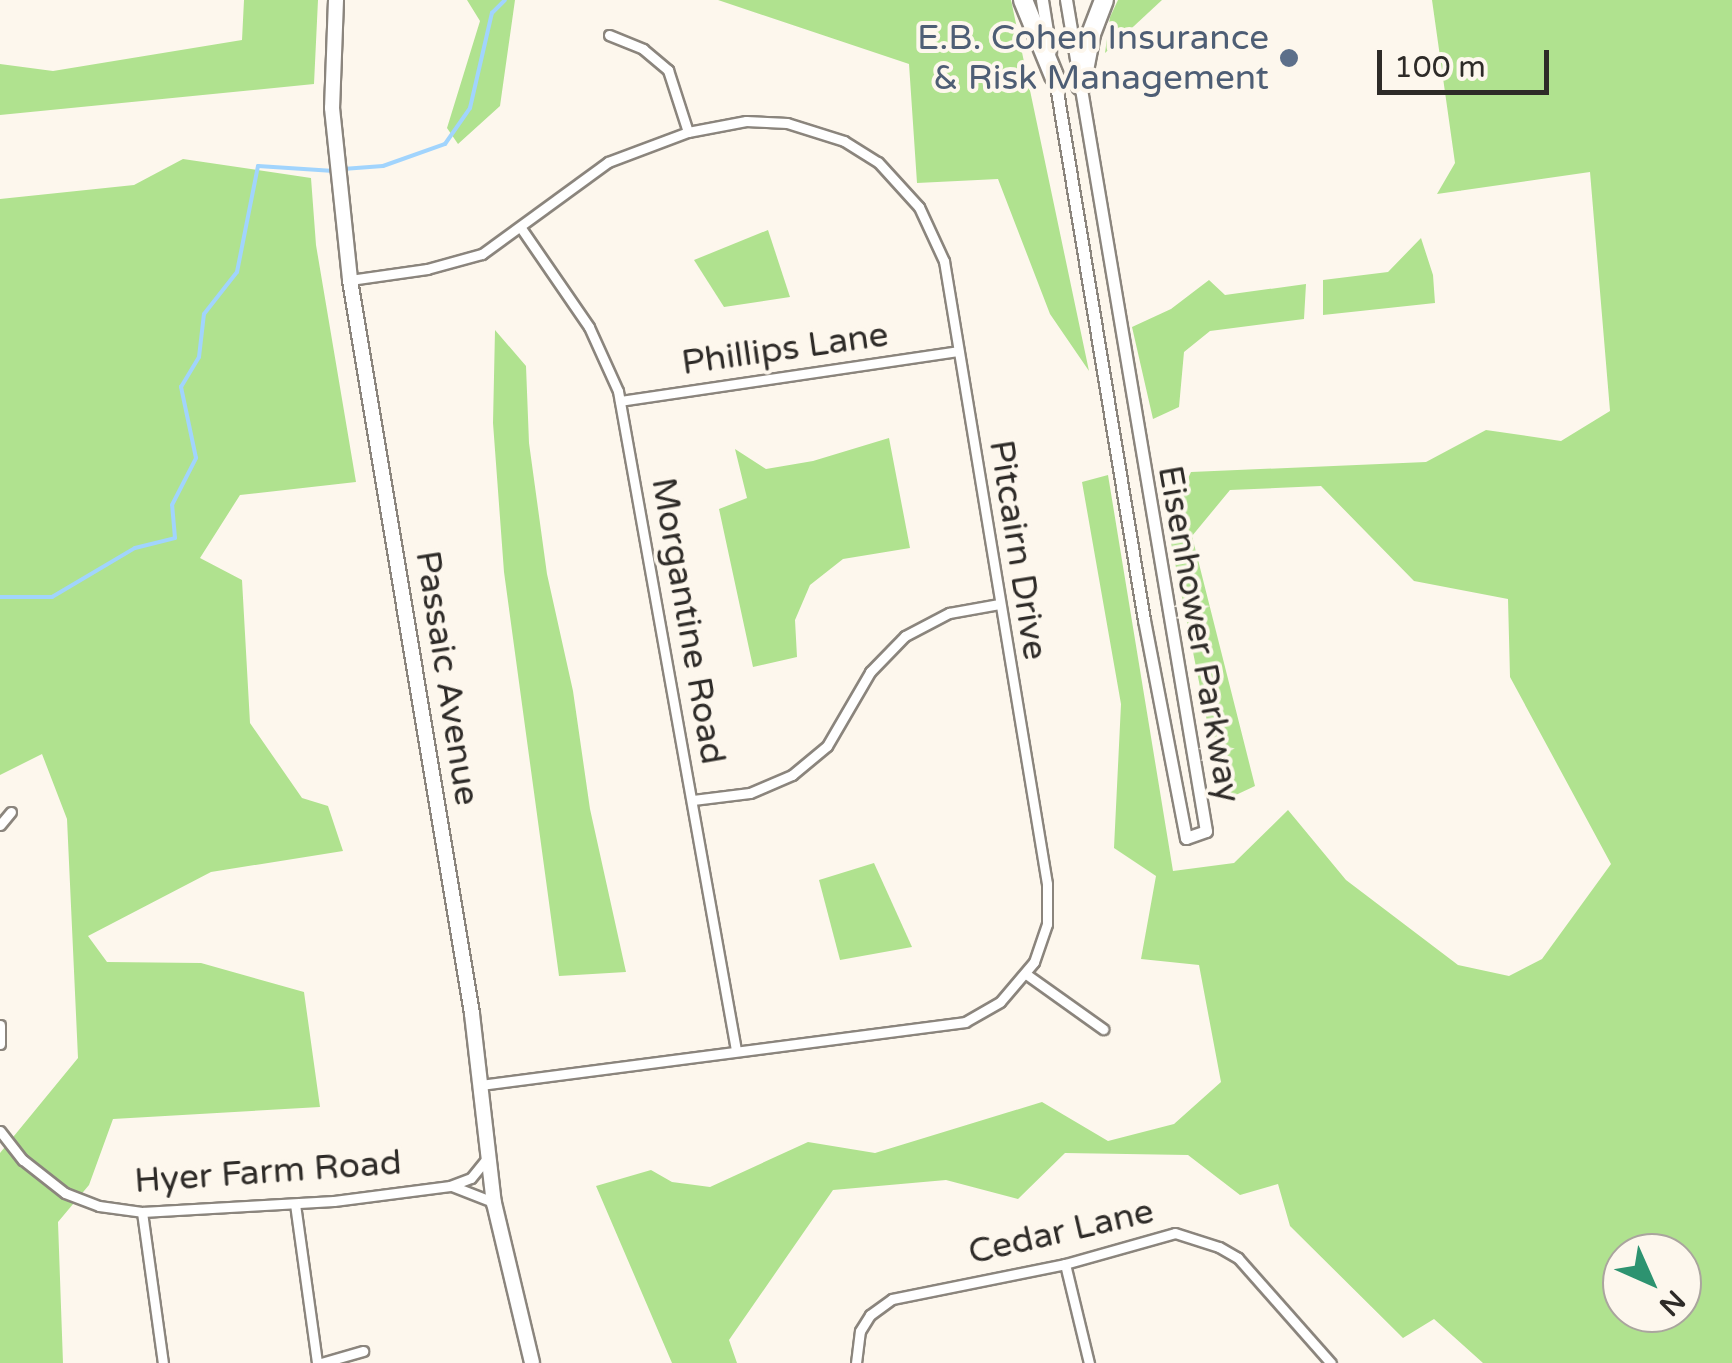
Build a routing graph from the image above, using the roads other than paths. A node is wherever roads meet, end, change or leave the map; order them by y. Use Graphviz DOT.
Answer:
graph roads {
  1 [pos="336,0"];
  2 [pos="1023,0"];
  3 [pos="1042,0"];
  4 [pos="1066,0"];
  5 [pos="1104,0"];
  6 [pos="609,35"];
  7 [pos="1054,76"];
  8 [pos="1081,86"];
  9 [pos="688,132"];
  10 [pos="521,228"];
  11 [pos="350,280"];
  12 [pos="958,351"];
  13 [pos="620,402"];
  14 [pos="998,604"];
  15 [pos="693,800"];
  16 [pos="11,812"];
  17 [pos="0,825"];
  18 [pos="1026,974"];
  19 [pos="0,1026"];
  20 [pos="1103,1029"];
  21 [pos="0,1044"];
  22 [pos="736,1050"];
  23 [pos="480,1085"];
  24 [pos="0,1131"];
  25 [pos="488,1156"];
  26 [pos="450,1186"];
  27 [pos="494,1203"];
  28 [pos="295,1204"];
  29 [pos="142,1212"];
  30 [pos="1065,1264"];
  31 [pos="364,1351"];
  32 [pos="162,1363"];
  33 [pos="319,1363"];
  34 [pos="532,1363"];
  35 [pos="856,1363"];
  36 [pos="1089,1363"];
  37 [pos="1331,1363"];
  1 -- 11 [label="main road, Passaic Avenue"];
  2 -- 7 [label="highway"];
  3 -- 7 [label="street, Eisenhower Parkway"];
  4 -- 8 [label="street, Eisenhower Parkway"];
  5 -- 8 [label="highway"];
  6 -- 9 [label="street"];
  7 -- 8 [label="street, Eisenhower Parkway"];
  9 -- 10 [label="street, Pitcairn Drive"];
  9 -- 12 [label="street, Pitcairn Drive"];
  10 -- 11 [label="street, Pitcairn Drive"];
  10 -- 13 [label="street, Morgantine Road"];
  11 -- 23 [label="main road, Passaic Avenue"];
  12 -- 13 [label="street, Phillips Lane"];
  12 -- 14 [label="street, Pitcairn Drive"];
  13 -- 15 [label="street, Morgantine Road"];
  14 -- 15 [label="street"];
  14 -- 18 [label="street, Pitcairn Drive"];
  15 -- 22 [label="street, Morgantine Road"];
  16 -- 17 [label="street"];
  18 -- 20 [label="street"];
  18 -- 22 [label="street, Pitcairn Drive"];
  19 -- 21 [label="street"];
  22 -- 23 [label="street, Pitcairn Drive"];
  23 -- 25 [label="main road, Passaic Avenue"];
  24 -- 29 [label="street, Hyer Farm Road"];
  25 -- 26 [label="street, Hyer Farm Road"];
  25 -- 27 [label="main road, Passaic Avenue"];
  26 -- 27 [label="street, Hyer Farm Road"];
  26 -- 28 [label="street, Hyer Farm Road"];
  27 -- 34 [label="main road, Passaic Avenue"];
  28 -- 29 [label="street, Hyer Farm Road"];
  28 -- 33 [label="street"];
  29 -- 32 [label="street"];
  30 -- 35 [label="street, Cedar Lane"];
  30 -- 36 [label="street"];
  30 -- 37 [label="street, Cedar Lane"];
  31 -- 33 [label="street"];
}
